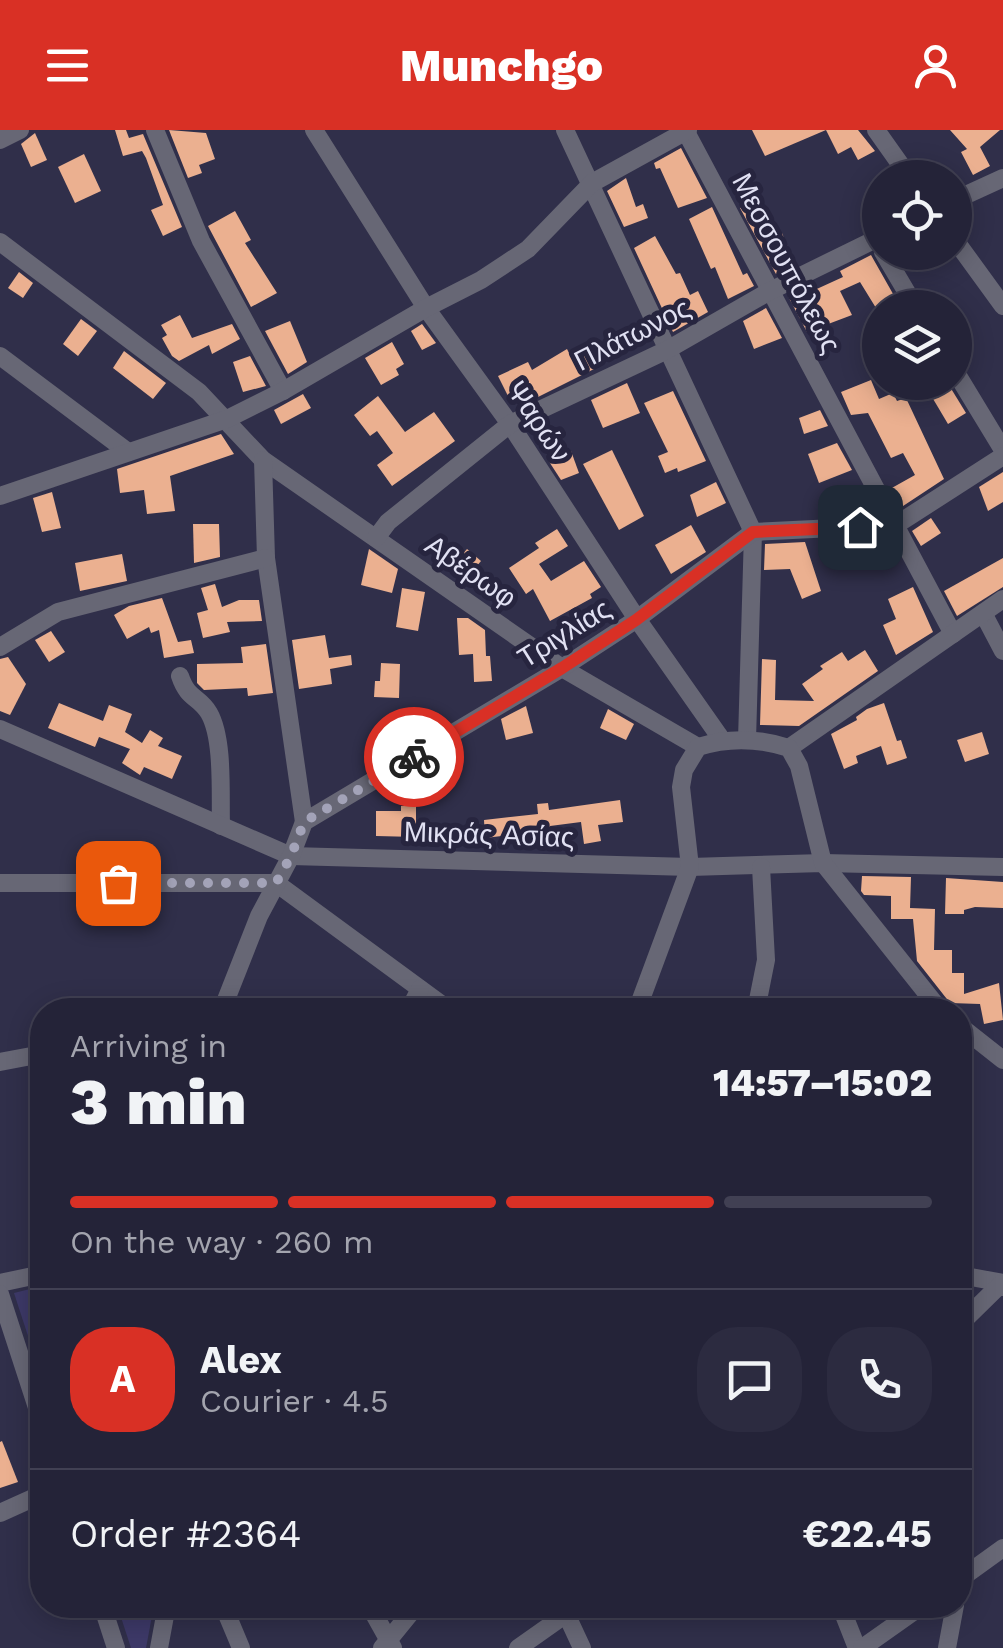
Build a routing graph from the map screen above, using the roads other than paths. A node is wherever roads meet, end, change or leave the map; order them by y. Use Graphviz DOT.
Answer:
graph roads {
  1 [pos="20,130"];
  2 [pos="155,130"];
  3 [pos="314,130"];
  4 [pos="565,130"];
  5 [pos="686,130"];
  6 [pos="876,130"];
  7 [pos="0,140"];
  8 [pos="897,160"];
  9 [pos="1003,178"];
  10 [pos="592,183"];
  11 [pos="972,192"];
  12 [pos="0,242"];
  13 [pos="862,251"];
  14 [pos="972,263"];
  15 [pos="770,291"];
  16 [pos="1003,306"];
  17 [pos="426,308"];
  18 [pos="667,350"];
  19 [pos="0,356"];
  20 [pos="283,391"];
  21 [pos="972,400"];
  22 [pos="227,419"];
  23 [pos="510,424"];
  24 [pos="128,452"];
  25 [pos="1003,453"];
  26 [pos="263,460"];
  27 [pos="0,496"];
  28 [pos="896,525"];
  29 [pos="753,532"];
  30 [pos="376,538"];
  31 [pos="266,558"];
  32 [pos="1003,599"];
  33 [pos="984,613"];
  34 [pos="636,620"];
  35 [pos="953,634"];
  36 [pos="0,647"];
  37 [pos="1003,651"];
  38 [pos="562,668"];
  39 [pos="180,676"];
  40 [pos="0,729"];
  41 [pos="722,740"];
  42 [pos="747,740"];
  43 [pos="698,747"];
  44 [pos="789,748"];
  45 [pos="304,822"];
  46 [pos="221,826"];
  47 [pos="291,856"];
  48 [pos="823,863"];
  49 [pos="690,867"];
  50 [pos="761,867"];
  51 [pos="1003,867"];
  52 [pos="0,883"];
  53 [pos="276,883"];
  54 [pos="420,989"];
  55 [pos="227,998"];
  56 [pos="415,998"];
  57 [pos="432,998"];
  58 [pos="641,998"];
  59 [pos="758,998"];
  60 [pos="930,998"];
  61 [pos="972,1034"];
  62 [pos="999,1052"];
  63 [pos="30,1056"];
  64 [pos="0,1062"];
  65 [pos="30,1277"];
  66 [pos="972,1278"];
  67 [pos="0,1283"];
  68 [pos="1002,1285"];
  69 [pos="0,1294"];
  70 [pos="972,1313"];
  71 [pos="30,1387"];
  72 [pos="30,1499"];
  73 [pos="0,1512"];
  74 [pos="1003,1548"];
  75 [pos="972,1570"];
  76 [pos="106,1618"];
  77 [pos="164,1618"];
  78 [pos="228,1618"];
  79 [pos="374,1618"];
  80 [pos="407,1618"];
  81 [pos="556,1618"];
  82 [pos="572,1618"];
  83 [pos="846,1618"];
  84 [pos="904,1618"];
  85 [pos="953,1618"];
  86 [pos="388,1645"];
  87 [pos="116,1648"];
  88 [pos="159,1648"];
  89 [pos="241,1648"];
  90 [pos="518,1648"];
  91 [pos="582,1648"];
  92 [pos="859,1648"];
  93 [pos="947,1648"];
  1 -- 7 [label="street"];
  2 -- 20 [label="street"];
  3 -- 17 [label="street, Ψαρών"];
  4 -- 10 [label="street"];
  5 -- 10 [label="street"];
  5 -- 15 [label="street, Μεσσουπόλεως"];
  6 -- 8 [label="street"];
  9 -- 11 [label="street"];
  10 -- 17 [label="street"];
  10 -- 18 [label="street"];
  12 -- 22 [label="street, Αβέρωφ"];
  13 -- 15 [label="street, Πλάτωνος"];
  14 -- 16 [label="street"];
  15 -- 18 [label="street, Πλάτωνος"];
  15 -- 28 [label="street, Μεσσουπόλεως"];
  17 -- 20 [label="street"];
  17 -- 23 [label="street, Ψαρών"];
  18 -- 23 [label="street, Πλάτωνος"];
  18 -- 29 [label="street"];
  19 -- 24 [label="street"];
  20 -- 22 [label="street"];
  21 -- 25 [label="street"];
  22 -- 24 [label="street"];
  22 -- 26 [label="street, Αβέρωφ"];
  23 -- 30 [label="street, Πλάτωνος"];
  23 -- 34 [label="street, Ψαρών"];
  24 -- 27 [label="street"];
  25 -- 28 [label="street"];
  26 -- 30 [label="street, Αβέρωφ"];
  26 -- 31 [label="street"];
  28 -- 29 [label="street"];
  28 -- 35 [label="street, Μεσσουπόλεως"];
  29 -- 34 [label="street, Τριγλίας"];
  29 -- 42 [label="street"];
  30 -- 38 [label="street, Αβέρωφ"];
  31 -- 36 [label="street"];
  31 -- 45 [label="street"];
  32 -- 33 [label="street"];
  33 -- 35 [label="street"];
  33 -- 37 [label="street"];
  34 -- 38 [label="street, Τριγλίας"];
  34 -- 41 [label="street, Ψαρών"];
  35 -- 44 [label="street"];
  38 -- 43 [label="street, Αβέρωφ"];
  38 -- 45 [label="street, Τριγλίας"];
  39 -- 46 [label="street"];
  40 -- 46 [label="street, Μικράς Ασίας"];
  41 -- 42 [label="street"];
  41 -- 43 [label="street"];
  42 -- 44 [label="street"];
  43 -- 49 [label="street"];
  44 -- 48 [label="street"];
  45 -- 47 [label="street"];
  46 -- 47 [label="street, Μικράς Ασίας"];
  47 -- 49 [label="street, Μικράς Ασίας"];
  47 -- 53 [label="street"];
  48 -- 50 [label="street, Μικράς Ασίας"];
  48 -- 51 [label="street, Μικράς Ασίας"];
  48 -- 60 [label="street"];
  49 -- 50 [label="street, Μικράς Ασίας"];
  49 -- 58 [label="street"];
  50 -- 59 [label="street"];
  52 -- 53 [label="street"];
  53 -- 54 [label="street"];
  53 -- 55 [label="street"];
  54 -- 56 [label="street"];
  54 -- 57 [label="street"];
  61 -- 62 [label="street"];
  63 -- 64 [label="street"];
  65 -- 67 [label="street"];
  66 -- 68 [label="street"];
  68 -- 70 [label="street"];
  69 -- 71 [label="street"];
  72 -- 73 [label="street"];
  74 -- 75 [label="street"];
  76 -- 87 [label="street"];
  77 -- 88 [label="street"];
  78 -- 89 [label="street"];
  79 -- 86 [label="street"];
  80 -- 86 [label="street"];
  81 -- 90 [label="street"];
  82 -- 91 [label="street"];
  83 -- 92 [label="street"];
  84 -- 92 [label="street"];
  85 -- 93 [label="street"];
}
